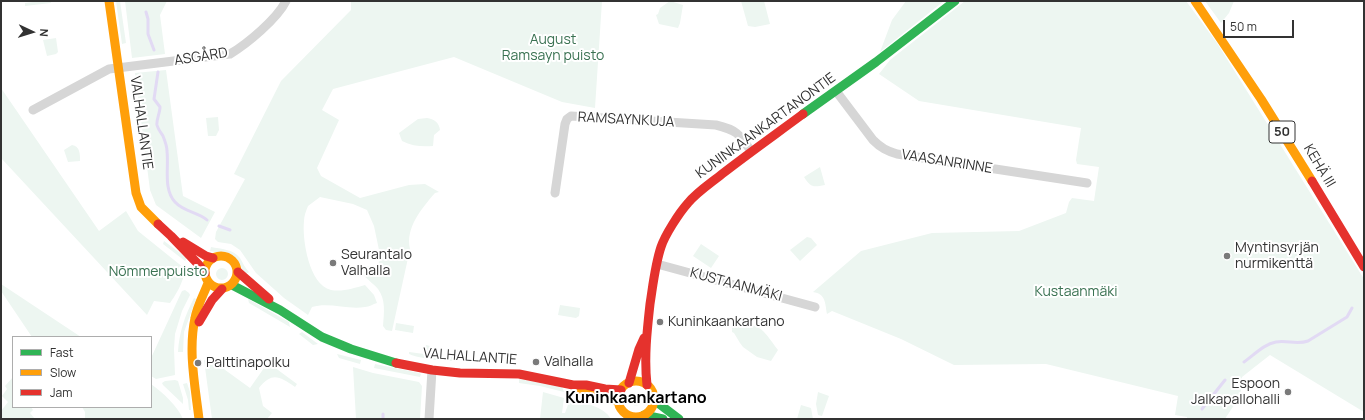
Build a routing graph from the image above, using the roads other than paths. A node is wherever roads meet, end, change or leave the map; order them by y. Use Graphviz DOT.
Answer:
graph roads {
  1 [pos="109,1"];
  2 [pos="286,1"];
  3 [pos="955,1"];
  4 [pos="1196,1"];
  5 [pos="119,68"];
  6 [pos="836,91"];
  7 [pos="33,110"];
  8 [pos="751,151"];
  9 [pos="1086,183"];
  10 [pos="555,193"];
  11 [pos="171,236"];
  12 [pos="213,258"];
  13 [pos="657,264"];
  14 [pos="1364,267"];
  15 [pos="238,272"];
  16 [pos="205,273"];
  17 [pos="208,283"];
  18 [pos="232,285"];
  19 [pos="222,289"];
  20 [pos="815,307"];
  21 [pos="280,310"];
  22 [pos="194,332"];
  23 [pos="646,335"];
  24 [pos="432,370"];
  25 [pos="629,383"];
  26 [pos="573,385"];
  27 [pos="647,385"];
  28 [pos="621,390"];
  29 [pos="654,400"];
  30 [pos="618,401"];
  31 [pos="626,416"];
  32 [pos="640,417"];
  33 [pos="199,419"];
  34 [pos="429,419"];
  35 [pos="663,419"];
  36 [pos="679,419"];
  1 -- 5 [label="main road, VALHALLANTIE"];
  2 -- 5 [label="street, ASGÅRD"];
  3 -- 6 [label="main road, KUNINKAANKARTANONTIE"];
  4 -- 14 [label="main road, KEHÄ III / 50"];
  5 -- 7 [label="street, ASGÅRD"];
  5 -- 11 [label="main road, VALHALLANTIE"];
  6 -- 8 [label="main road, KUNINKAANKARTANONTIE"];
  6 -- 9 [label="street, VAASANRINNE"];
  8 -- 10 [label="street, RAMSAYNKUJA"];
  8 -- 13 [label="main road, KUNINKAANKARTANONTIE"];
  11 -- 12 [label="main road, VALHALLANTIE"];
  11 -- 16 [label="main road, VALHALLANTIE"];
  12 -- 15 [label="main road"];
  12 -- 16 [label="main road"];
  13 -- 20 [label="street, KUSTAANMÄKI"];
  13 -- 23 [label="main road, KUNINKAANKARTANONTIE"];
  15 -- 18 [label="main road"];
  15 -- 21 [label="main road, VALHALLANTIE"];
  16 -- 17 [label="main road"];
  17 -- 19 [label="main road"];
  17 -- 22 [label="main road"];
  18 -- 19 [label="main road"];
  18 -- 21 [label="main road, VALHALLANTIE"];
  19 -- 22 [label="main road"];
  21 -- 24 [label="main road, VALHALLANTIE"];
  22 -- 33 [label="main road"];
  23 -- 25 [label="main road, KUNINKAANKARTANONTIE"];
  23 -- 27 [label="main road, KUNINKAANKARTANONTIE"];
  24 -- 26 [label="main road, VALHALLANTIE"];
  24 -- 34 [label="street"];
  25 -- 27 [label="main road"];
  25 -- 28 [label="main road"];
  26 -- 28 [label="main road, VALHALLANTIE"];
  26 -- 30 [label="main road, VALHALLANTIE"];
  27 -- 29 [label="main road"];
  28 -- 30 [label="main road"];
  29 -- 32 [label="main road"];
  29 -- 36 [label="main road"];
  30 -- 31 [label="main road"];
  31 -- 32 [label="main road"];
  32 -- 35 [label="main road"];
}
